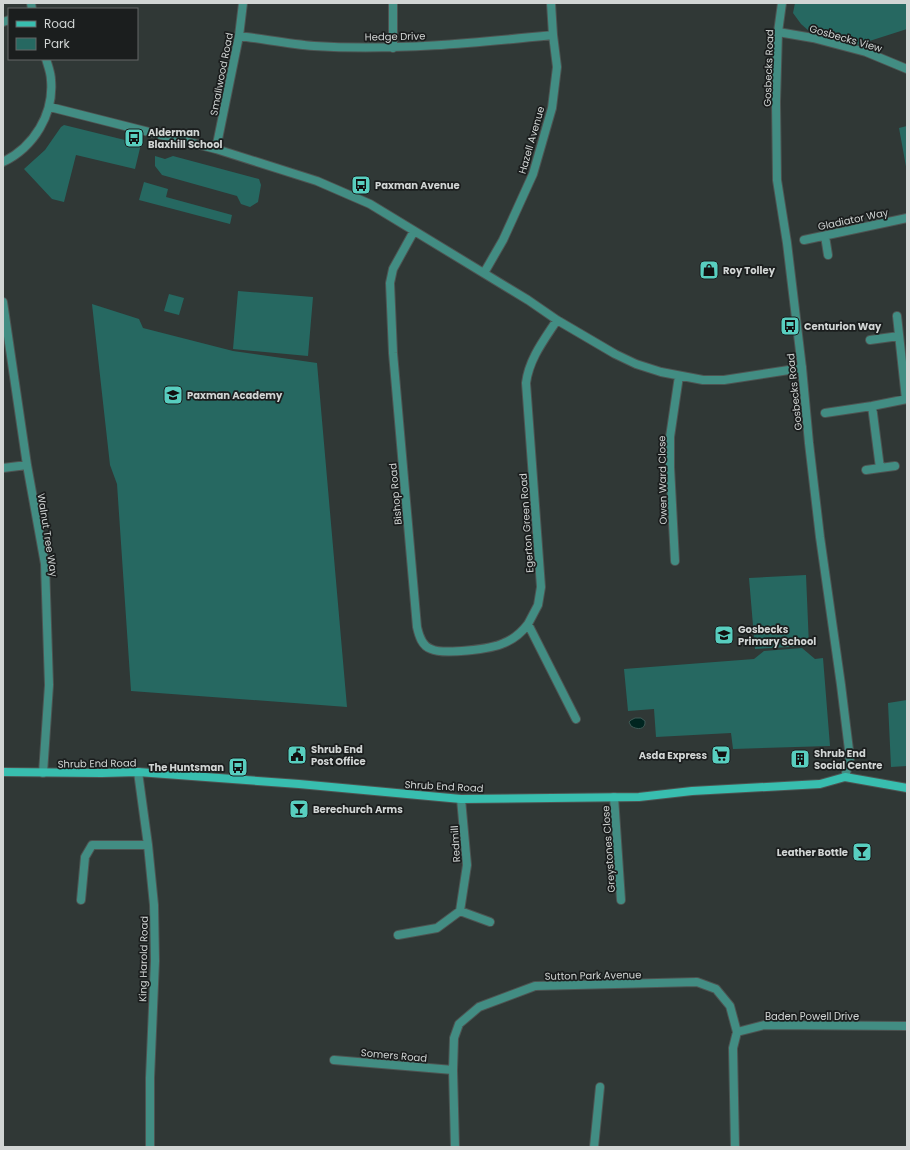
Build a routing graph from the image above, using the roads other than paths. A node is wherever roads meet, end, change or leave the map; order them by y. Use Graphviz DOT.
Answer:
graph roads {
  1 [pos="243,3"];
  2 [pos="393,3"];
  3 [pos="551,3"];
  4 [pos="782,3"];
  5 [pos="778,32"];
  6 [pos="553,35"];
  7 [pos="239,36"];
  8 [pos="393,48"];
  9 [pos="46,60"];
  10 [pos="907,69"];
  11 [pos="50,107"];
  12 [pos="216,148"];
  13 [pos="3,162"];
  14 [pos="907,218"];
  15 [pos="414,231"];
  16 [pos="825,236"];
  17 [pos="804,240"];
  18 [pos="828,254"];
  19 [pos="484,273"];
  20 [pos="3,302"];
  21 [pos="4,314"];
  22 [pos="897,316"];
  23 [pos="556,320"];
  24 [pos="899,336"];
  25 [pos="870,340"];
  26 [pos="802,368"];
  27 [pos="679,376"];
  28 [pos="907,399"];
  29 [pos="872,406"];
  30 [pos="825,413"];
  31 [pos="27,465"];
  32 [pos="895,466"];
  33 [pos="3,468"];
  34 [pos="880,468"];
  35 [pos="866,470"];
  36 [pos="675,561"];
  37 [pos="528,624"];
  38 [pos="576,719"];
  39 [pos="3,772"];
  40 [pos="138,772"];
  41 [pos="43,773"];
  42 [pos="845,777"];
  43 [pos="907,788"];
  44 [pos="614,796"];
  45 [pos="461,799"];
  46 [pos="148,844"];
  47 [pos="81,900"];
  48 [pos="622,900"];
  49 [pos="460,911"];
  50 [pos="490,922"];
  51 [pos="398,935"];
  52 [pos="907,1026"];
  53 [pos="737,1032"];
  54 [pos="334,1060"];
  55 [pos="453,1070"];
  56 [pos="600,1087"];
  57 [pos="150,1147"];
  58 [pos="455,1147"];
  59 [pos="594,1147"];
  60 [pos="735,1147"];
  1 -- 7 [label="street, Smallwood Road"];
  2 -- 8 [label="street"];
  3 -- 6 [label="street, Hazell Avenue"];
  4 -- 5 [label="street, Gosbecks Road"];
  5 -- 10 [label="street, Gosbecks View"];
  5 -- 26 [label="street, Gosbecks Road"];
  6 -- 8 [label="street, Hedge Drive"];
  6 -- 19 [label="street, Hazell Avenue"];
  7 -- 8 [label="street, Hedge Drive"];
  7 -- 12 [label="street, Smallwood Road"];
  9 -- 11 [label="street"];
  11 -- 12 [label="street"];
  11 -- 13 [label="street"];
  12 -- 15 [label="street"];
  14 -- 16 [label="street, Gladiator Way"];
  15 -- 19 [label="street"];
  15 -- 37 [label="street, Bishop Road"];
  16 -- 17 [label="street, Gladiator Way"];
  16 -- 18 [label="street"];
  19 -- 23 [label="street"];
  20 -- 21 [label="street, Walnut Tree Way"];
  21 -- 31 [label="street, Walnut Tree Way"];
  22 -- 24 [label="street"];
  23 -- 27 [label="street"];
  23 -- 37 [label="street, Egerton Green Road"];
  24 -- 25 [label="street"];
  24 -- 28 [label="street"];
  26 -- 27 [label="street"];
  26 -- 42 [label="street, Gosbecks Road"];
  27 -- 36 [label="street, Owen Ward Close"];
  28 -- 29 [label="street"];
  29 -- 30 [label="street"];
  29 -- 34 [label="street"];
  31 -- 33 [label="street"];
  31 -- 41 [label="street, Walnut Tree Way"];
  32 -- 34 [label="street"];
  34 -- 35 [label="street"];
  37 -- 38 [label="street"];
  39 -- 41 [label="main road, Shrub End Road"];
  40 -- 41 [label="main road, Shrub End Road"];
  40 -- 45 [label="main road, Shrub End Road"];
  40 -- 46 [label="street, King Harold Road"];
  42 -- 43 [label="main road, Shrub End Road"];
  42 -- 44 [label="main road, Shrub End Road"];
  44 -- 45 [label="main road, Shrub End Road"];
  44 -- 48 [label="street, Greystones Close"];
  45 -- 49 [label="street, Redmill"];
  46 -- 47 [label="street"];
  46 -- 57 [label="street, King Harold Road"];
  49 -- 50 [label="street"];
  49 -- 51 [label="street"];
  52 -- 53 [label="street, Baden Powell Drive"];
  53 -- 55 [label="street, Sutton Park Avenue"];
  53 -- 60 [label="street"];
  54 -- 55 [label="street, Somers Road"];
  55 -- 58 [label="street, Sutton Park Avenue"];
  56 -- 59 [label="street"];
}
